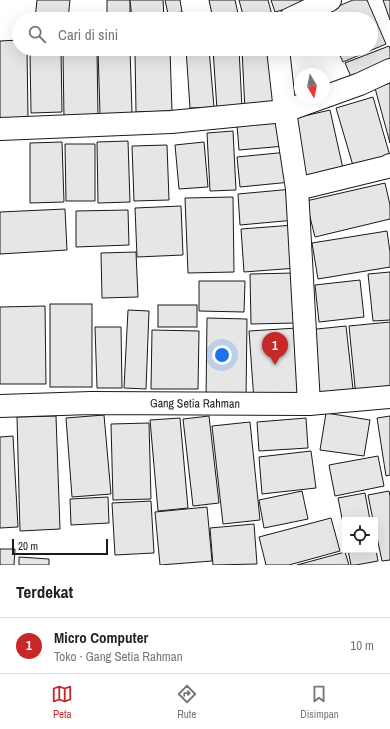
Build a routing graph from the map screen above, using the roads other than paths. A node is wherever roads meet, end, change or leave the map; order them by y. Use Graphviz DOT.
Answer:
graph roads {
  1 [pos="330,0"];
  2 [pos="305,12"];
  3 [pos="279,56"];
  4 [pos="390,70"];
  5 [pos="330,95"];
  6 [pos="304,104"];
  7 [pos="285,111"];
  8 [pos="0,129"];
  9 [pos="390,166"];
  10 [pos="298,189"];
  11 [pos="390,397"];
  12 [pos="309,404"];
  13 [pos="0,406"];
  1 -- 2 [label="street"];
  3 -- 7 [label="street"];
  4 -- 5 [label="street"];
  6 -- 7 [label="street"];
  7 -- 8 [label="street"];
  7 -- 10 [label="street"];
  9 -- 10 [label="street"];
  10 -- 12 [label="street"];
  11 -- 12 [label="street, Gang Setia Rahman"];
  12 -- 13 [label="street, Gang Setia Rahman"];
}
